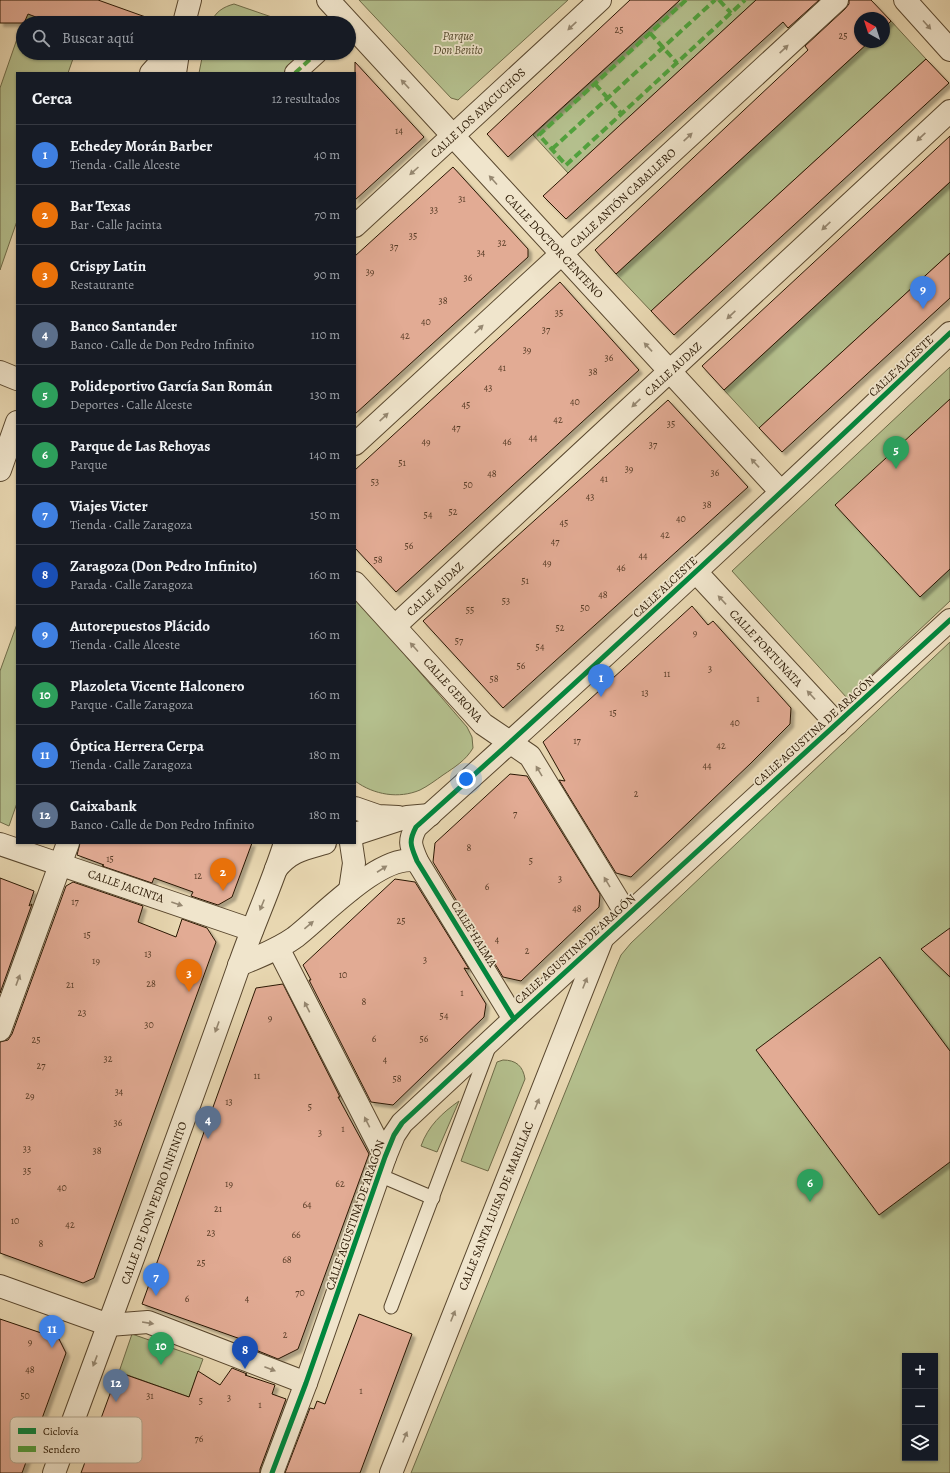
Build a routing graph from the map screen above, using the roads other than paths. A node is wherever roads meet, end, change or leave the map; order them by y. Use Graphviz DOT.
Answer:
graph roads {
  1 [pos="190,0"];
  2 [pos="328,0"];
  3 [pos="600,0"];
  4 [pos="837,0"];
  5 [pos="905,0"];
  6 [pos="186,16"];
  7 [pos="342,16"];
  8 [pos="356,32"];
  9 [pos="950,50"];
  10 [pos="163,60"];
  11 [pos="177,60"];
  12 [pos="309,60"];
  13 [pos="152,72"];
  14 [pos="174,72"];
  15 [pos="296,72"];
  16 [pos="950,110"];
  17 [pos="453,136"];
  18 [pos="356,225"];
  19 [pos="561,254"];
  20 [pos="950,333"];
  21 [pos="0,372"];
  22 [pos="670,372"];
  23 [pos="16,379"];
  24 [pos="16,425"];
  25 [pos="356,443"];
  26 [pos="0,470"];
  27 [pos="781,492"];
  28 [pos="696,572"];
  29 [pos="356,584"];
  30 [pos="950,620"];
  31 [pos="395,626"];
  32 [pos="837,724"];
  33 [pos="510,743"];
  34 [pos="356,808"];
  35 [pos="430,815"];
  36 [pos="407,817"];
  37 [pos="356,834"];
  38 [pos="0,844"];
  39 [pos="68,844"];
  40 [pos="285,844"];
  41 [pos="322,844"];
  42 [pos="351,844"];
  43 [pos="417,861"];
  44 [pos="61,864"];
  45 [pos="276,869"];
  46 [pos="350,890"];
  47 [pos="627,915"];
  48 [pos="252,930"];
  49 [pos="602,939"];
  50 [pos="278,948"];
  51 [pos="239,965"];
  52 [pos="514,1019"];
  53 [pos="0,1030"];
  54 [pos="491,1040"];
  55 [pos="382,1166"];
  56 [pos="433,1198"];
  57 [pos="0,1286"];
  58 [pos="391,1307"];
  59 [pos="109,1325"];
  60 [pos="306,1383"];
  61 [pos="75,1417"];
  62 [pos="58,1463"];
  63 [pos="54,1473"];
  64 [pos="272,1473"];
  65 [pos="391,1473"];
  1 -- 6 [label="street"];
  2 -- 7 [label="street, CALLE DOCTOR CENTENO"];
  3 -- 17 [label="street, CALLE LOS AYACUCHOS, one-way"];
  19 -- 4 [label="street, CALLE ANTÓN CABALLERO, one-way"];
  5 -- 9 [label="street, one-way"];
  17 -- 8 [label="street, CALLE DOCTOR CENTENO, one-way"];
  10 -- 13 [label="street"];
  11 -- 14 [label="street"];
  12 -- 15 [label="street"];
  16 -- 22 [label="street, CALLE AUDAZ, one-way"];
  17 -- 18 [label="street, CALLE LOS AYACUCHOS, one-way"];
  19 -- 17 [label="street, CALLE DOCTOR CENTENO, one-way"];
  22 -- 19 [label="street, CALLE DOCTOR CENTENO, one-way"];
  25 -- 19 [label="street, CALLE ANTÓN CABALLERO, one-way"];
  20 -- 27 [label="street, CALLE ALCESTE"];
  21 -- 23 [label="street"];
  27 -- 22 [label="street, CALLE DOCTOR CENTENO, one-way"];
  22 -- 31 [label="street, CALLE AUDAZ, one-way"];
  24 -- 26 [label="street"];
  27 -- 28 [label="street, CALLE ALCESTE"];
  32 -- 28 [label="street, CALLE FORTUNATA, one-way"];
  28 -- 33 [label="street, CALLE ALCESTE"];
  29 -- 31 [label="street, CALLE GERONA"];
  30 -- 32 [label="street, CALLE AGUSTINA DE ARAGÓN"];
  33 -- 31 [label="street, CALLE GERONA, one-way"];
  32 -- 47 [label="street, CALLE AGUSTINA DE ARAGÓN"];
  33 -- 35 [label="street, CALLE ALCESTE"];
  47 -- 33 [label="street, CALLE GERONA, one-way"];
  34 -- 36 [label="street"];
  35 -- 36 [label="street"];
  35 -- 43 [label="street, CALLE ALCESTE"];
  36 -- 37 [label="street"];
  38 -- 44 [label="street, CALLE JACINTA"];
  39 -- 44 [label="street"];
  40 -- 45 [label="street, CALLE DE DON PEDRO INFINITO"];
  41 -- 45 [label="street"];
  42 -- 46 [label="street"];
  46 -- 43 [label="street, one-way"];
  43 -- 52 [label="street, CALLE HALMA"];
  44 -- 48 [label="street, CALLE JACINTA, one-way"];
  53 -- 44 [label="street, one-way"];
  45 -- 48 [label="street, CALLE DE DON PEDRO INFINITO, one-way"];
  50 -- 46 [label="street, one-way"];
  47 -- 49 [label="street, CALLE AGUSTINA DE ARAGÓN"];
  48 -- 51 [label="street, CALLE DE DON PEDRO INFINITO"];
  49 -- 52 [label="street, CALLE AGUSTINA DE ARAGÓN"];
  65 -- 49 [label="street, CALLE SANTA LUISA DE MARILLAC, one-way"];
  50 -- 51 [label="street"];
  55 -- 50 [label="street, one-way"];
  51 -- 59 [label="street, CALLE DE DON PEDRO INFINITO, one-way"];
  52 -- 54 [label="street, CALLE AGUSTINA DE ARAGÓN"];
  54 -- 55 [label="street, CALLE AGUSTINA DE ARAGÓN"];
  54 -- 56 [label="lane"];
  55 -- 56 [label="lane"];
  55 -- 60 [label="street, CALLE AGUSTINA DE ARAGÓN"];
  56 -- 58 [label="lane"];
  57 -- 59 [label="street"];
  59 -- 60 [label="street, one-way"];
  59 -- 61 [label="street, CALLE DE DON PEDRO INFINITO, one-way"];
  60 -- 64 [label="street, CALLE AGUSTINA DE ARAGÓN"];
  62 -- 63 [label="street, CALLE DE DON PEDRO INFINITO, one-way"];
}
